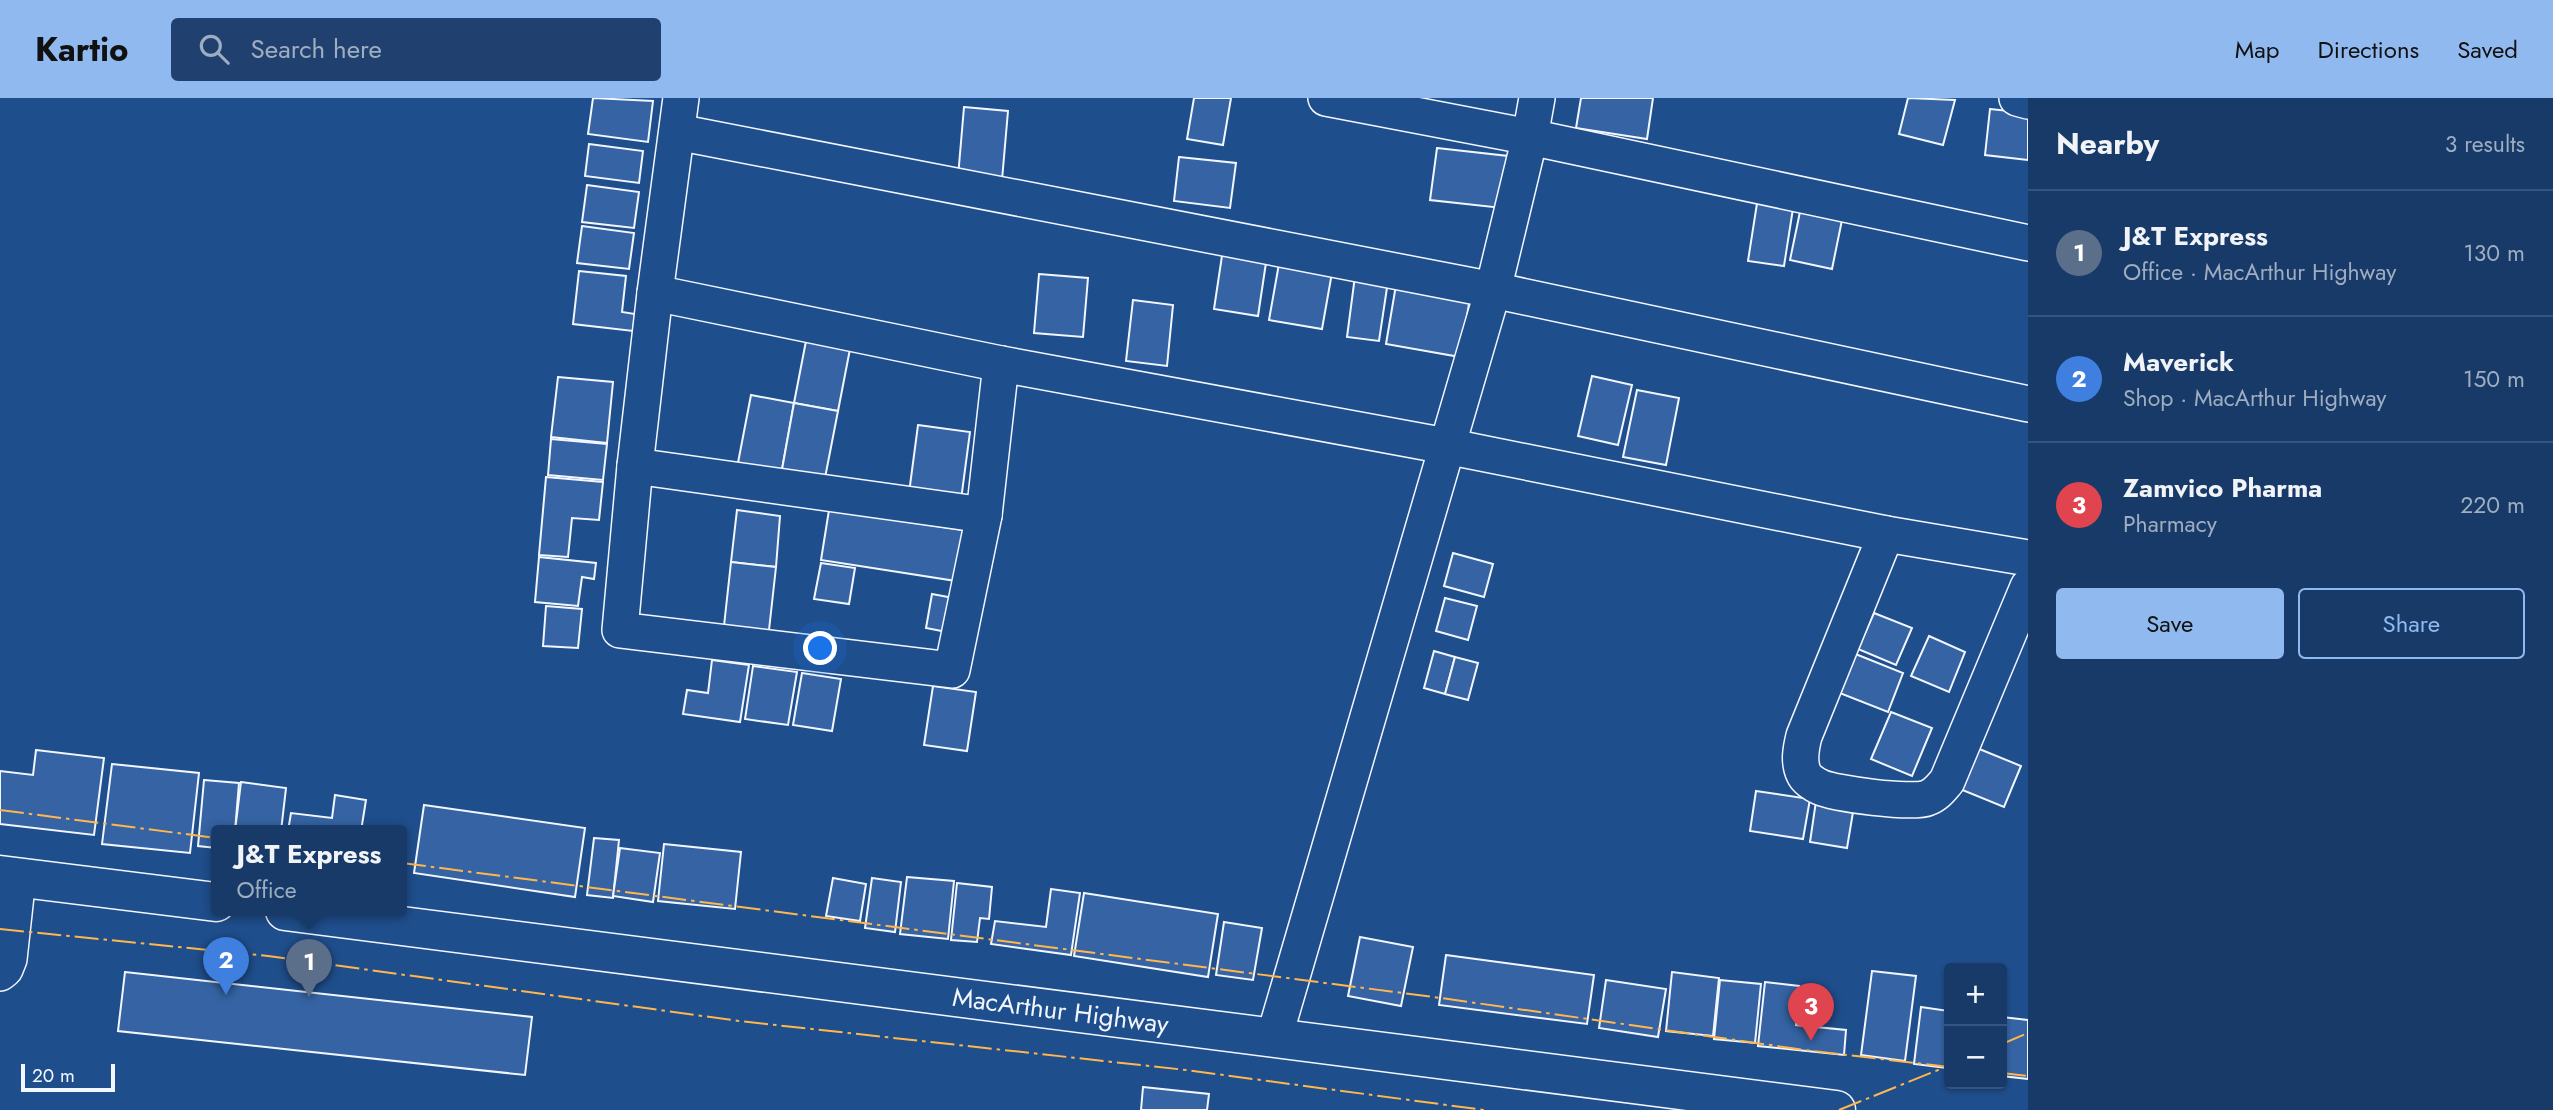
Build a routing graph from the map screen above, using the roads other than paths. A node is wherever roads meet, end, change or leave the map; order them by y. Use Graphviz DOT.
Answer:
graph roads {
  1 [pos="681,98"];
  2 [pos="1326,98"];
  3 [pos="1537,98"];
  4 [pos="2017,98"];
  5 [pos="2028,101"];
  6 [pos="677,132"];
  7 [pos="1530,137"];
  8 [pos="2028,243"];
  9 [pos="1493,290"];
  10 [pos="655,293"];
  11 [pos="1001,364"];
  12 [pos="2028,404"];
  13 [pos="1446,446"];
  14 [pos="635,466"];
  15 [pos="984,516"];
  16 [pos="1886,534"];
  17 [pos="2028,558"];
  18 [pos="2028,587"];
  19 [pos="9,876"];
  20 [pos="211,901"];
  21 [pos="324,916"];
  22 [pos="0,973"];
  23 [pos="1274,1038"];
  24 [pos="1786,1107"];
  25 [pos="1836,1110"];
  1 -- 6 [label="street"];
  2 -- 7 [label="street"];
  3 -- 7 [label="street"];
  4 -- 5 [label="street"];
  6 -- 9 [label="street"];
  6 -- 10 [label="street"];
  7 -- 8 [label="street"];
  7 -- 9 [label="street"];
  9 -- 12 [label="street"];
  9 -- 13 [label="street"];
  10 -- 11 [label="street"];
  10 -- 14 [label="street"];
  11 -- 13 [label="street"];
  11 -- 15 [label="street"];
  13 -- 16 [label="street"];
  13 -- 23 [label="street"];
  14 -- 15 [label="street"];
  14 -- 15 [label="street"];
  16 -- 17 [label="street"];
  16 -- 18 [label="street"];
  19 -- 20 [label="highway"];
  19 -- 22 [label="street"];
  21 -- 23 [label="highway, MacArthur Highway"];
  23 -- 24 [label="highway, MacArthur Highway"];
  24 -- 25 [label="highway, MacArthur Highway"];
}
